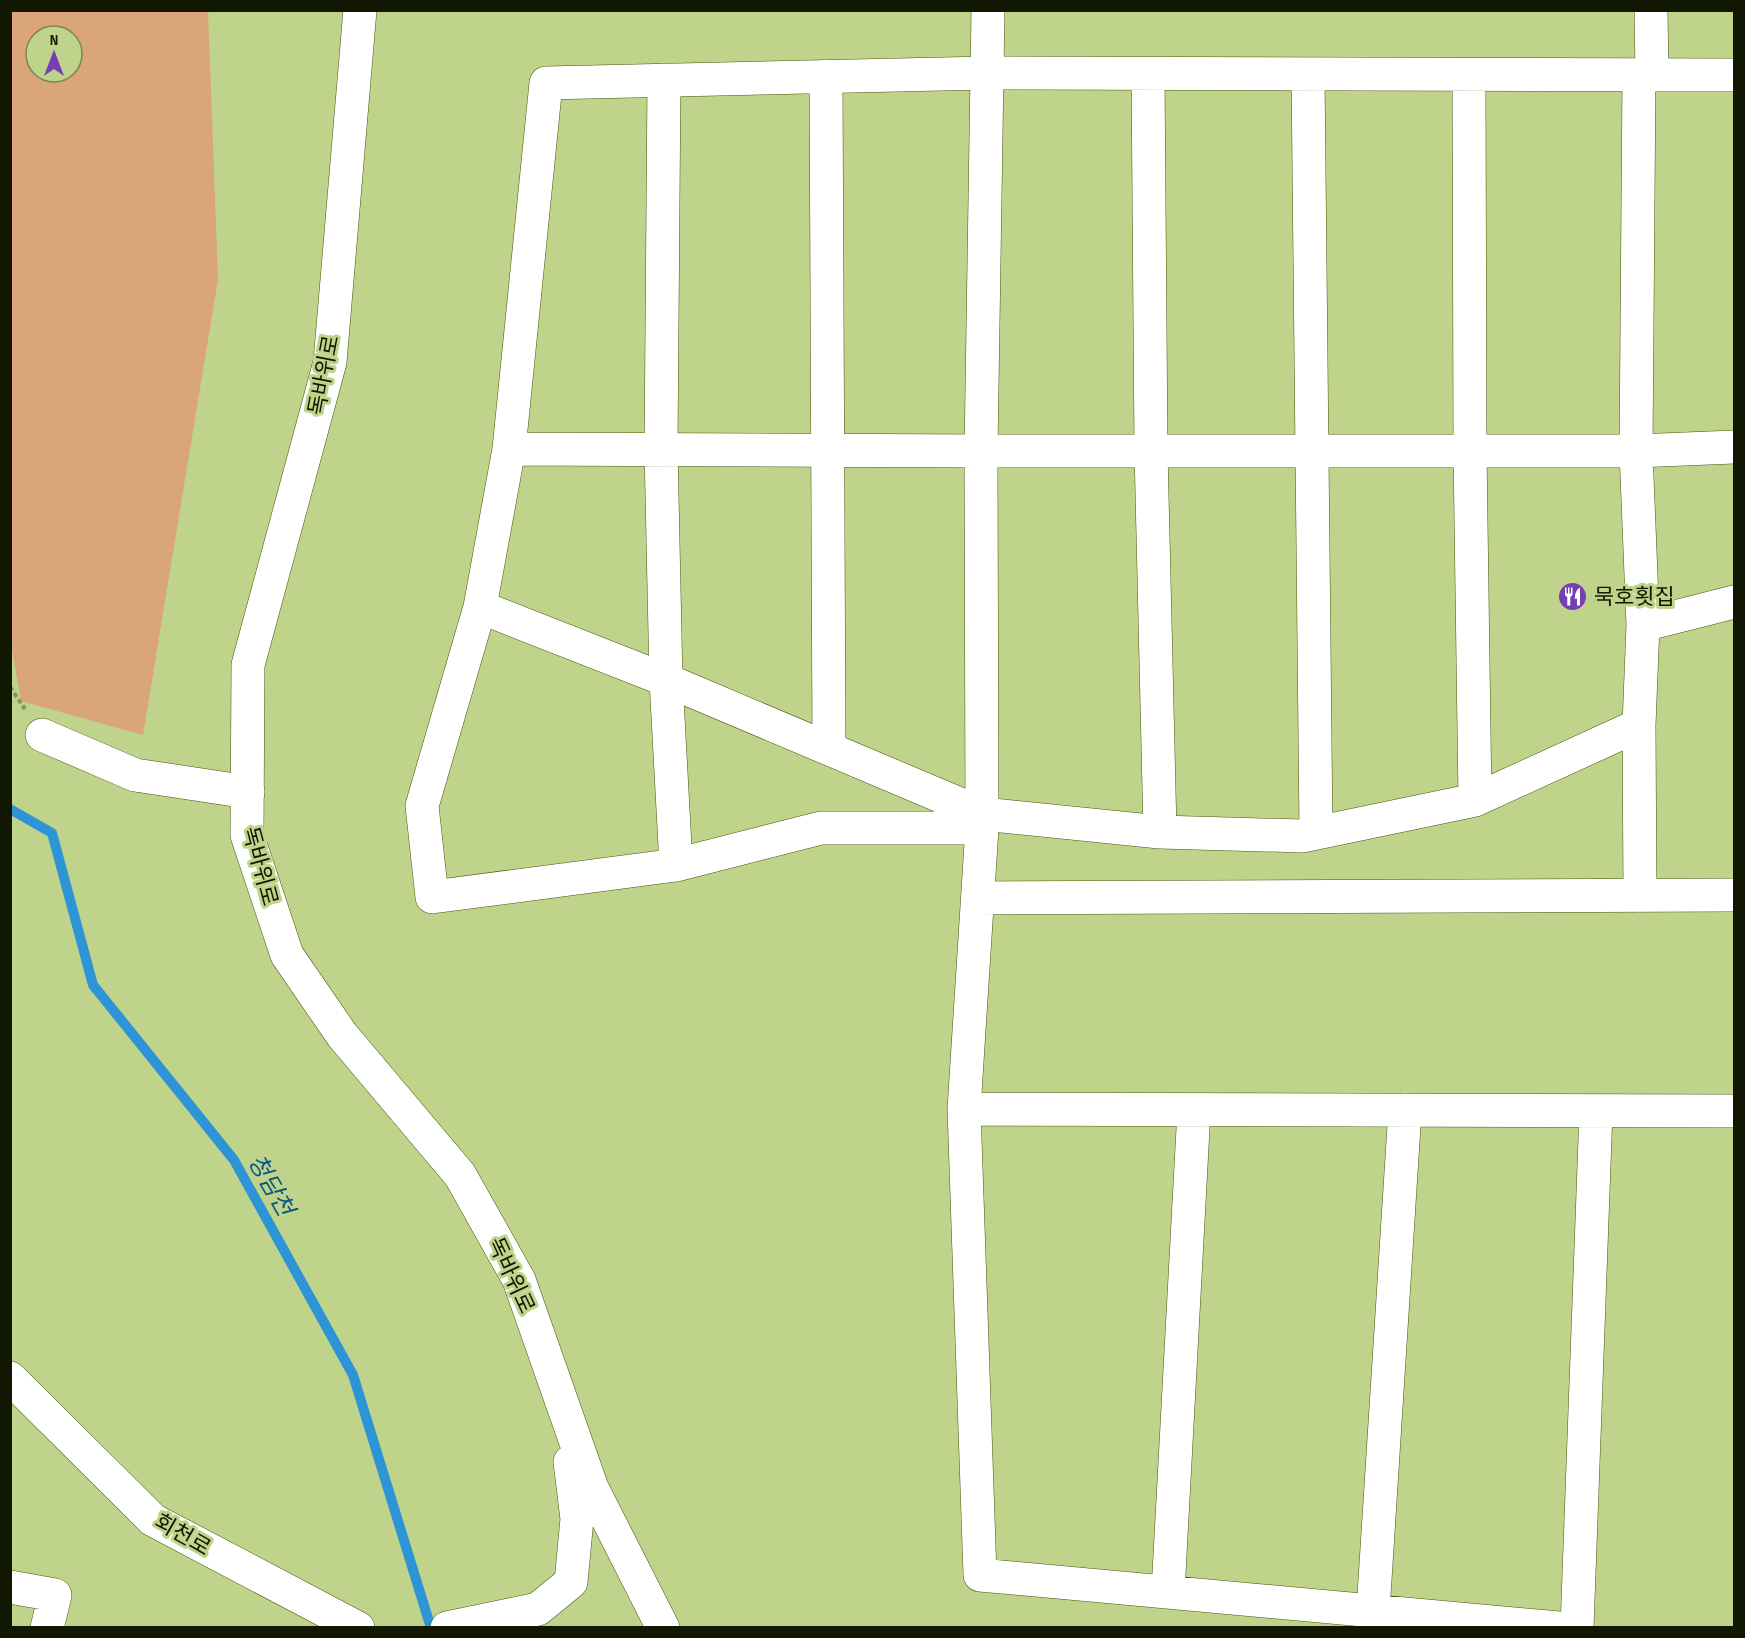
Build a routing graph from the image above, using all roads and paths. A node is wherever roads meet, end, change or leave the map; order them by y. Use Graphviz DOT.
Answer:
graph roads {
  1 [pos="360,10"];
  2 [pos="988,10"];
  3 [pos="1651,10"];
  4 [pos="988,73"];
  5 [pos="1148,74"];
  6 [pos="1308,74"];
  7 [pos="1469,75"];
  8 [pos="1645,75"];
  9 [pos="1734,75"];
  10 [pos="825,76"];
  11 [pos="664,80"];
  12 [pos="1734,447"];
  13 [pos="509,449"];
  14 [pos="661,449"];
  15 [pos="826,449"];
  16 [pos="981,451"];
  17 [pos="1151,451"];
  18 [pos="1311,451"];
  19 [pos="1470,451"];
  20 [pos="1636,451"];
  21 [pos="1734,602"];
  22 [pos="480,607"];
  23 [pos="1643,625"];
  24 [pos="666,680"];
  25 [pos="1640,725"];
  26 [pos="42,735"];
  27 [pos="829,748"];
  28 [pos="248,792"];
  29 [pos="1475,800"];
  30 [pos="982,821"];
  31 [pos="1160,832"];
  32 [pos="1316,833"];
  33 [pos="676,865"];
  34 [pos="1640,896"];
  35 [pos="1734,896"];
  36 [pos="978,898"];
  37 [pos="964,1109"];
  38 [pos="1194,1110"];
  39 [pos="1405,1110"];
  40 [pos="1596,1111"];
  41 [pos="1734,1111"];
  42 [pos="10,1378"];
  43 [pos="564,1411"];
  44 [pos="10,1587"];
  45 [pos="1168,1592"];
  46 [pos="1373,1611"];
  47 [pos="47,1628"];
  48 [pos="358,1628"];
  49 [pos="447,1628"];
  50 [pos="663,1628"];
  51 [pos="1559,1628"];
  52 [pos="1577,1628"];
  1 -- 28 [label="street, 독바위로"];
  2 -- 4 [label="street"];
  3 -- 8 [label="street"];
  4 -- 5 [label="street"];
  4 -- 10 [label="street"];
  4 -- 16 [label="street"];
  5 -- 6 [label="street"];
  5 -- 17 [label="street"];
  6 -- 7 [label="street"];
  6 -- 18 [label="street"];
  7 -- 8 [label="street"];
  7 -- 19 [label="street"];
  8 -- 9 [label="street"];
  8 -- 20 [label="street"];
  10 -- 11 [label="street"];
  10 -- 15 [label="street"];
  11 -- 13 [label="street"];
  11 -- 14 [label="street"];
  12 -- 20 [label="street"];
  13 -- 14 [label="street"];
  13 -- 22 [label="street"];
  14 -- 15 [label="street"];
  14 -- 24 [label="street"];
  15 -- 16 [label="street"];
  15 -- 27 [label="street"];
  16 -- 17 [label="street"];
  16 -- 30 [label="street"];
  17 -- 18 [label="street"];
  17 -- 31 [label="street"];
  18 -- 19 [label="street"];
  18 -- 32 [label="street"];
  19 -- 20 [label="street"];
  19 -- 29 [label="street"];
  20 -- 23 [label="street"];
  21 -- 23 [label="street"];
  22 -- 24 [label="street"];
  22 -- 33 [label="street"];
  23 -- 25 [label="street"];
  24 -- 27 [label="street"];
  24 -- 33 [label="street"];
  25 -- 29 [label="street"];
  25 -- 34 [label="street"];
  26 -- 28 [label="street"];
  27 -- 30 [label="street"];
  28 -- 43 [label="street, 독바위로"];
  29 -- 32 [label="street"];
  30 -- 31 [label="street"];
  30 -- 33 [label="street"];
  30 -- 36 [label="street"];
  31 -- 32 [label="street"];
  34 -- 35 [label="street"];
  34 -- 36 [label="street"];
  36 -- 37 [label="street"];
  37 -- 38 [label="street"];
  37 -- 45 [label="street"];
  38 -- 39 [label="street"];
  38 -- 45 [label="street"];
  39 -- 40 [label="street"];
  39 -- 46 [label="street"];
  40 -- 41 [label="street"];
  40 -- 52 [label="street"];
  42 -- 48 [label="street, 회천로"];
  43 -- 49 [label="street"];
  43 -- 50 [label="street, 독바위로"];
  44 -- 47 [label="street"];
  45 -- 46 [label="street"];
  46 -- 51 [label="street"];
}
